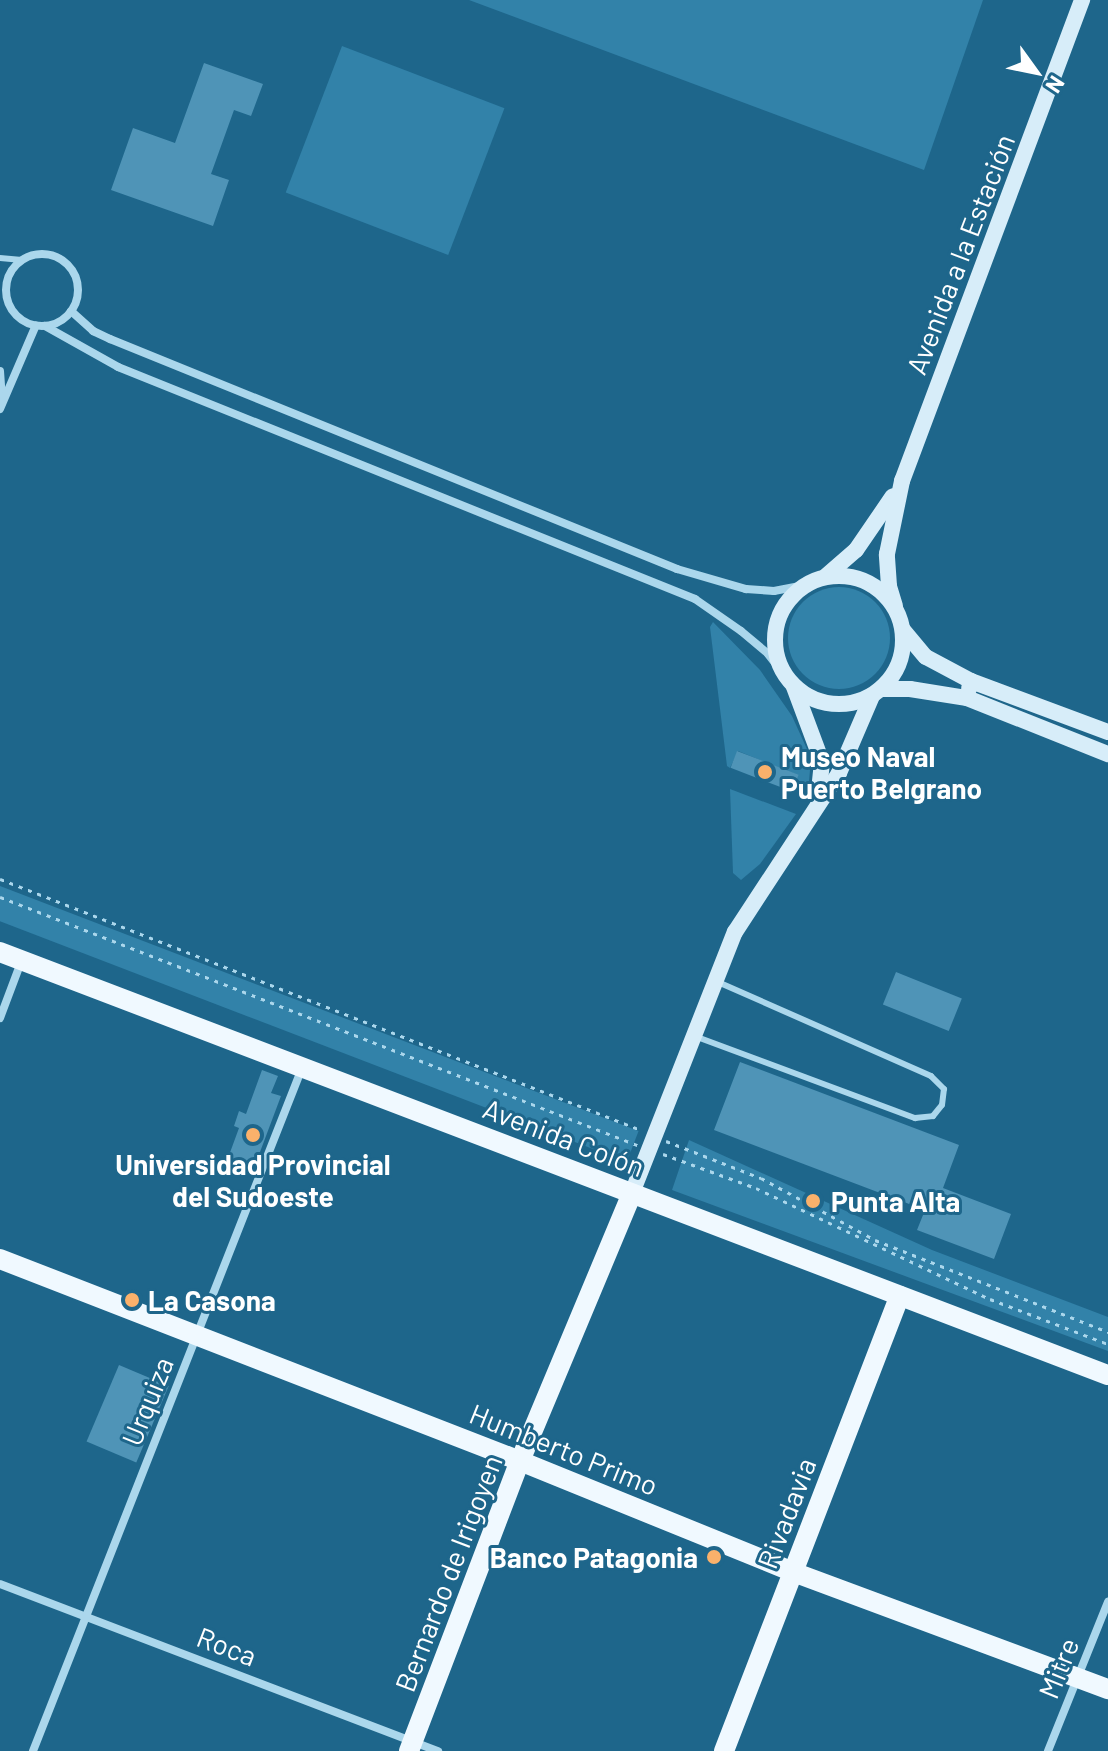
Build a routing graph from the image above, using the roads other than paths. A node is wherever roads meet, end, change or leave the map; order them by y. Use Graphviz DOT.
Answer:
graph roads {
  1 [pos="1082,0"];
  2 [pos="0,258"];
  3 [pos="19,262"];
  4 [pos="0,275"];
  5 [pos="71,311"];
  6 [pos="41,326"];
  7 [pos="0,371"];
  8 [pos="1,406"];
  9 [pos="902,481"];
  10 [pos="814,582"];
  11 [pos="895,606"];
  12 [pos="903,630"];
  13 [pos="971,681"];
  14 [pos="790,682"];
  15 [pos="876,693"];
  16 [pos="967,698"];
  17 [pos="1108,732"];
  18 [pos="1108,754"];
  19 [pos="816,808"];
  20 [pos="0,952"];
  21 [pos="22,960"];
  22 [pos="715,981"];
  23 [pos="0,1018"];
  24 [pos="694,1036"];
  25 [pos="302,1067"];
  26 [pos="632,1193"];
  27 [pos="0,1259"];
  28 [pos="900,1296"];
  29 [pos="197,1334"];
  30 [pos="1108,1375"];
  31 [pos="520,1461"];
  32 [pos="793,1572"];
  33 [pos="0,1584"];
  34 [pos="1108,1602"];
  35 [pos="85,1615"];
  36 [pos="1078,1677"];
  37 [pos="1108,1689"];
  38 [pos="410,1746"];
  39 [pos="33,1751"];
  40 [pos="438,1751"];
  41 [pos="724,1751"];
  42 [pos="1048,1751"];
  1 -- 9 [label="street, Avenida a la Estación"];
  2 -- 3 [label="lane"];
  3 -- 4 [label="street"];
  3 -- 5 [label="street"];
  3 -- 6 [label="street"];
  5 -- 6 [label="street"];
  5 -- 10 [label="street"];
  6 -- 8 [label="street"];
  6 -- 14 [label="street"];
  7 -- 8 [label="street"];
  9 -- 10 [label="street"];
  9 -- 11 [label="street"];
  10 -- 11 [label="street"];
  10 -- 14 [label="street"];
  11 -- 12 [label="street"];
  12 -- 13 [label="street"];
  12 -- 15 [label="street"];
  13 -- 16 [label="street"];
  13 -- 17 [label="street"];
  14 -- 15 [label="street"];
  14 -- 19 [label="street"];
  15 -- 16 [label="street"];
  15 -- 19 [label="street"];
  16 -- 18 [label="street"];
  19 -- 22 [label="street"];
  20 -- 21 [label="main road, Avenida Colón"];
  21 -- 23 [label="street"];
  21 -- 25 [label="main road, Avenida Colón"];
  22 -- 24 [label="street"];
  22 -- 24 [label="lane"];
  24 -- 26 [label="street"];
  25 -- 26 [label="main road, Avenida Colón"];
  25 -- 29 [label="street, Urquiza"];
  26 -- 28 [label="main road, Avenida Colón"];
  26 -- 31 [label="main road, Bernardo de Irigoyen"];
  27 -- 29 [label="main road, Humberto Primo"];
  28 -- 30 [label="main road, Avenida Colón"];
  28 -- 32 [label="main road, Rivadavia"];
  29 -- 31 [label="main road, Humberto Primo"];
  29 -- 35 [label="street, Urquiza"];
  31 -- 32 [label="main road, Humberto Primo"];
  31 -- 38 [label="main road, Bernardo de Irigoyen"];
  32 -- 36 [label="main road, Humberto Primo"];
  32 -- 41 [label="main road, Rivadavia"];
  33 -- 35 [label="street, Roca"];
  34 -- 36 [label="street, Mitre"];
  35 -- 38 [label="street, Roca"];
  35 -- 39 [label="street, Urquiza"];
  36 -- 37 [label="main road, Humberto Primo"];
  36 -- 42 [label="street, Mitre"];
  38 -- 40 [label="street, Roca"];
}
